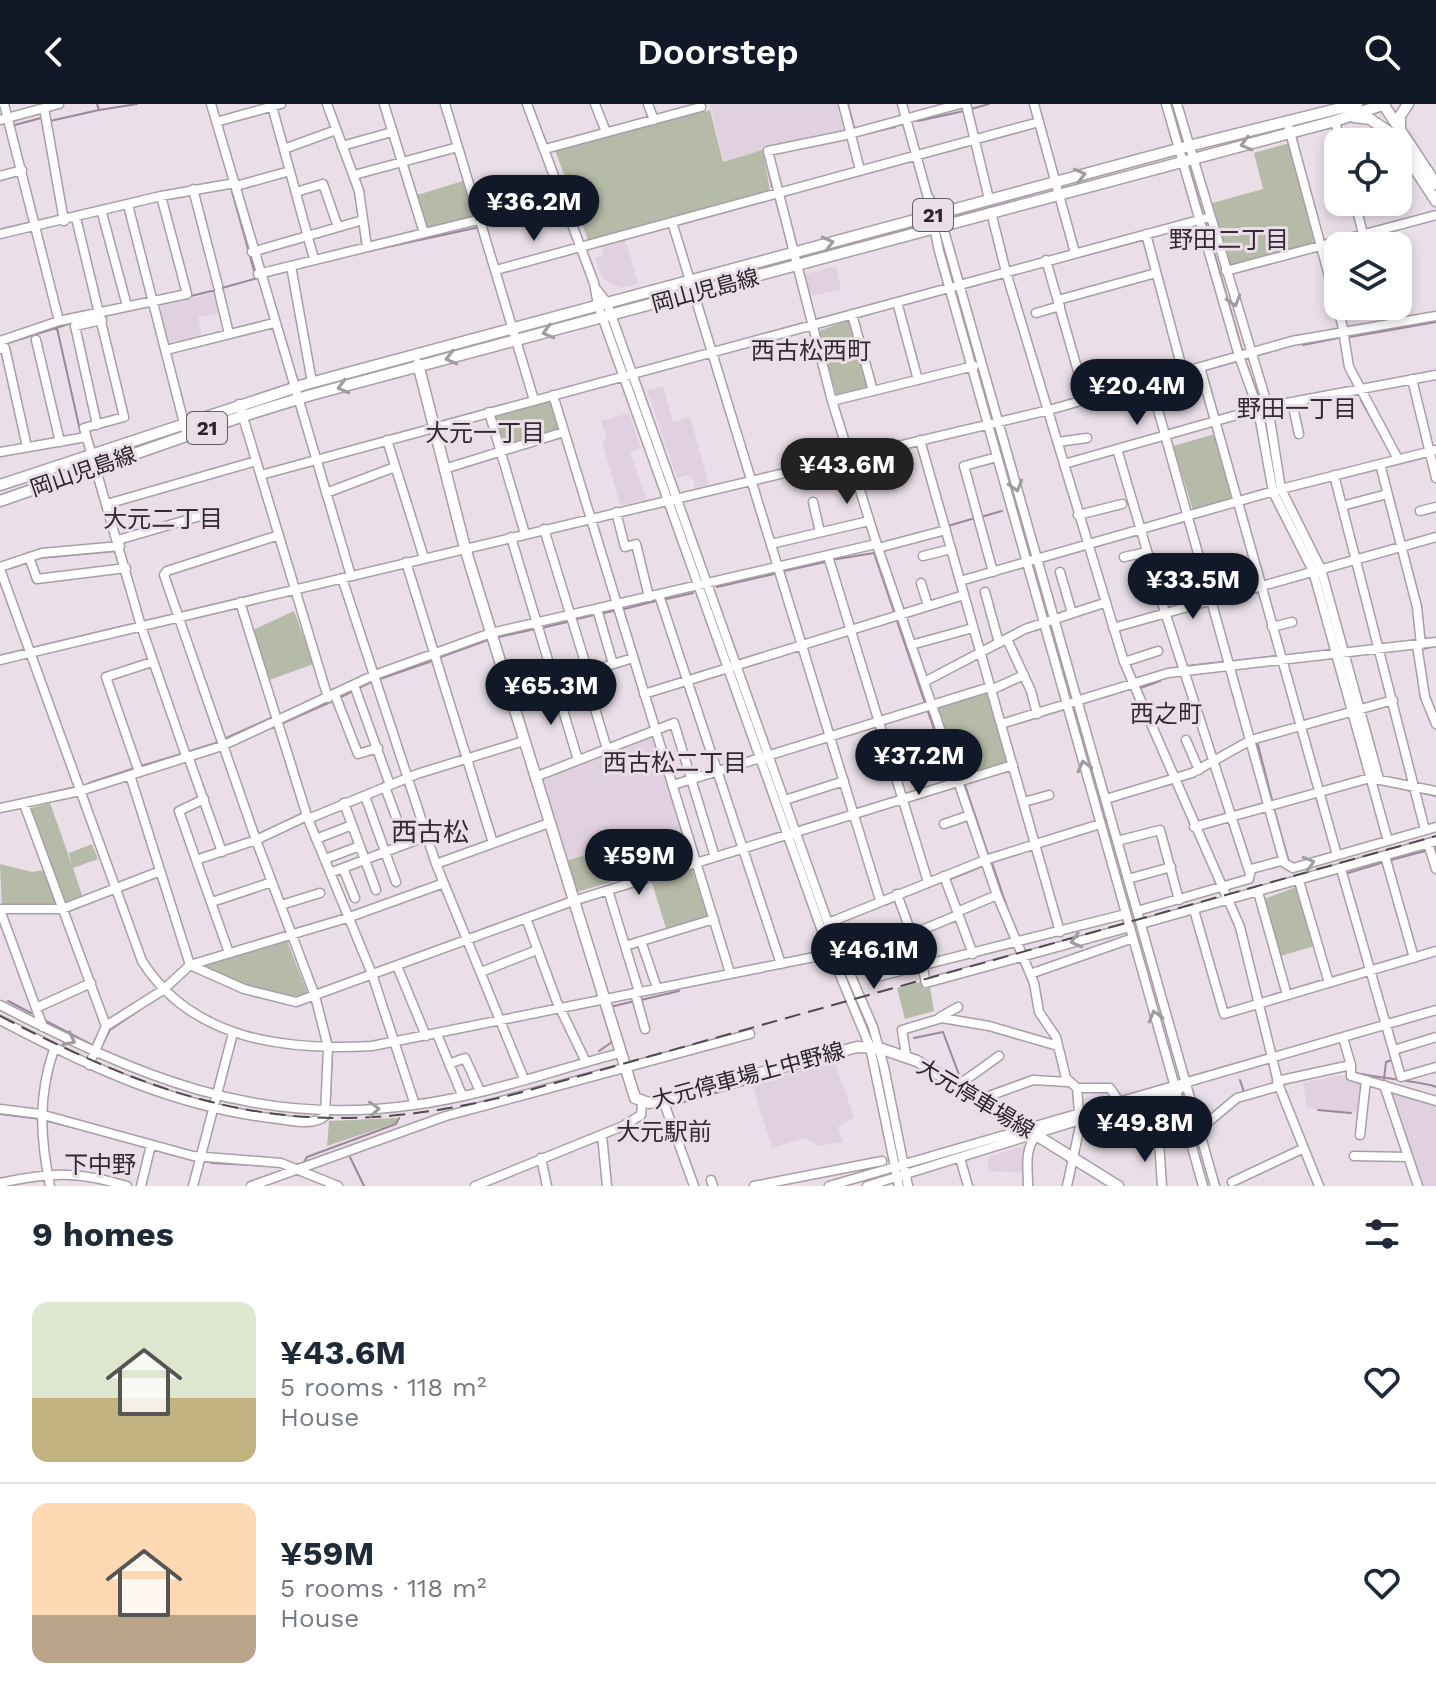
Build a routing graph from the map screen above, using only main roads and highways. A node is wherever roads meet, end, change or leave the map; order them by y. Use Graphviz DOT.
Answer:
graph roads {
  1 [pos="1329,104"];
  2 [pos="1357,104"];
  3 [pos="1408,104"];
  4 [pos="1380,105"];
  5 [pos="1347,117"];
  6 [pos="1287,121"];
  7 [pos="1384,128"];
  8 [pos="1392,128"];
  9 [pos="1398,128"];
  10 [pos="1412,155"];
  11 [pos="1412,162"];
  12 [pos="1436,184"];
  13 [pos="1436,201"];
  14 [pos="416,354"];
  15 [pos="418,367"];
  16 [pos="0,485"];
  17 [pos="0,501"];
  18 [pos="875,1048"];
  19 [pos="1118,1186"];
  1 -- 6 [label="main road"];
  2 -- 6 [label="main road, 岡山児島線 / 21"];
  3 -- 9 [label="main road"];
  4 -- 5 [label="main road, 岡山児島線 / 21"];
  4 -- 8 [label="main road, 岡山児島線 / 21"];
  5 -- 7 [label="main road"];
  5 -- 15 [label="main road, 岡山児島線 / 21, one-way"];
  14 -- 6 [label="main road, 岡山児島線 / 21, one-way"];
  10 -- 12 [label="main road, 岡山児島線 / 21"];
  11 -- 13 [label="main road, 岡山児島線 / 21"];
  14 -- 15 [label="main road, 大元停車場上中野線"];
  14 -- 16 [label="main road, 岡山児島線 / 21"];
  15 -- 17 [label="main road, 岡山児島線 / 21, one-way"];
  15 -- 18 [label="main road, 大元停車場上中野線"];
  18 -- 19 [label="main road, 大元停車場線"];
}
